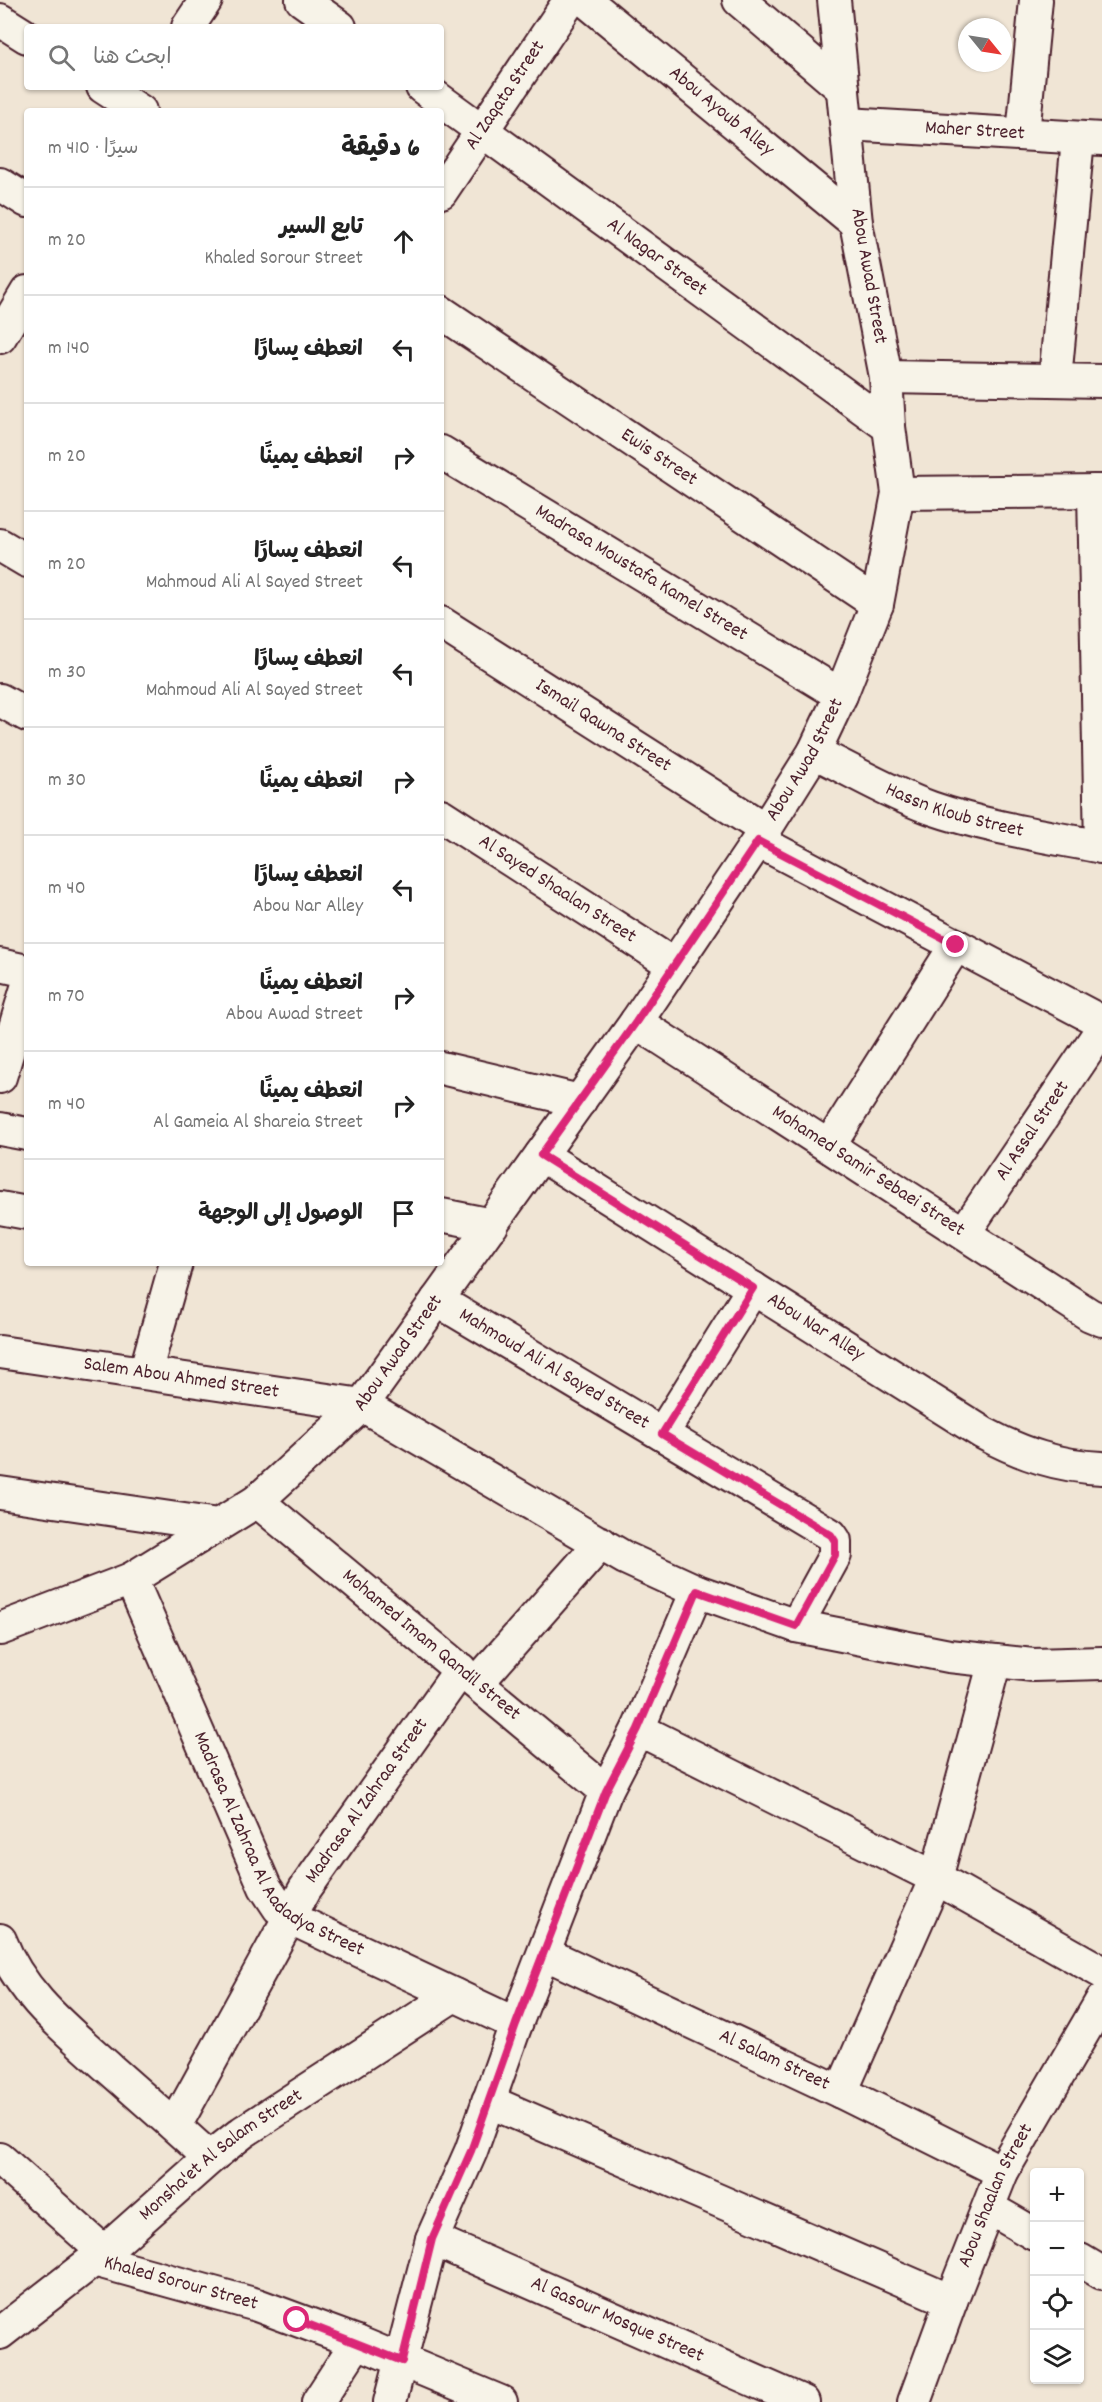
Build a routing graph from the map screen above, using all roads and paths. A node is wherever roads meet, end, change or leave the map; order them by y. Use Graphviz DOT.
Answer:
graph roads {
  1 [pos="206,0"];
  2 [pos="303,0"];
  3 [pos="570,0"];
  4 [pos="585,0"];
  5 [pos="739,0"];
  6 [pos="834,0"];
  7 [pos="1036,0"];
  8 [pos="0,20"];
  9 [pos="190,24"];
  10 [pos="336,24"];
  11 [pos="24,36"];
  12 [pos="843,89"];
  13 [pos="109,90"];
  14 [pos="426,90"];
  15 [pos="139,104"];
  16 [pos="847,124"];
  17 [pos="482,131"];
  18 [pos="1023,134"];
  19 [pos="1090,139"];
  20 [pos="0,184"];
  21 [pos="444,188"];
  22 [pos="24,199"];
  23 [pos="856,223"];
  24 [pos="24,297"];
  25 [pos="444,314"];
  26 [pos="0,337"];
  27 [pos="886,377"];
  28 [pos="1055,379"];
  29 [pos="1102,381"];
  30 [pos="889,427"];
  31 [pos="444,454"];
  32 [pos="1098,491"];
  33 [pos="898,493"];
  34 [pos="0,545"];
  35 [pos="24,559"];
  36 [pos="1100,595"];
  37 [pos="877,604"];
  38 [pos="444,625"];
  39 [pos="841,695"];
  40 [pos="0,700"];
  41 [pos="24,713"];
  42 [pos="813,752"];
  43 [pos="444,817"];
  44 [pos="762,835"];
  45 [pos="1102,847"];
  46 [pos="956,945"];
  47 [pos="0,965"];
  48 [pos="674,965"];
  49 [pos="24,969"];
  50 [pos="24,998"];
  51 [pos="636,1022"];
  52 [pos="1102,1022"];
  53 [pos="1102,1029"];
  54 [pos="444,1069"];
  55 [pos="0,1077"];
  56 [pos="580,1101"];
  57 [pos="0,1129"];
  58 [pos="24,1133"];
  59 [pos="829,1146"];
  60 [pos="541,1155"];
  61 [pos="0,1208"];
  62 [pos="24,1212"];
  63 [pos="444,1216"];
  64 [pos="492,1225"];
  65 [pos="964,1233"];
  66 [pos="175,1266"];
  67 [pos="753,1288"];
  68 [pos="437,1300"];
  69 [pos="1102,1320"];
  70 [pos="0,1352"];
  71 [pos="145,1373"];
  72 [pos="362,1406"];
  73 [pos="662,1434"];
  74 [pos="1102,1468"];
  75 [pos="0,1493"];
  76 [pos="257,1501"];
  77 [pos="218,1525"];
  78 [pos="601,1543"];
  79 [pos="131,1579"];
  80 [pos="697,1591"];
  81 [pos="796,1626"];
  82 [pos="0,1629"];
  83 [pos="995,1661"];
  84 [pos="1102,1663"];
  85 [pos="469,1676"];
  86 [pos="638,1729"];
  87 [pos="606,1791"];
  88 [pos="936,1878"];
  89 [pos="289,1916"];
  90 [pos="0,1940"];
  91 [pos="544,1953"];
  92 [pos="1102,1972"];
  93 [pos="454,1995"];
  94 [pos="1102,2000"];
  95 [pos="516,2024"];
  96 [pos="841,2092"];
  97 [pos="488,2101"];
  98 [pos="175,2127"];
  99 [pos="210,2158"];
  100 [pos="0,2159"];
  101 [pos="1002,2172"];
  102 [pos="989,2208"];
  103 [pos="1030,2231"];
  104 [pos="432,2239"];
  105 [pos="99,2256"];
  106 [pos="1084,2262"];
  107 [pos="1102,2273"];
  108 [pos="951,2301"];
  109 [pos="0,2333"];
  110 [pos="357,2342"];
  111 [pos="402,2361"];
  112 [pos="318,2402"];
  113 [pos="390,2402"];
  114 [pos="501,2402"];
  115 [pos="803,2402"];
  116 [pos="914,2402"];
  1 -- 9 [label="street"];
  2 -- 10 [label="street"];
  3 -- 17 [label="street, Al Zaqata Street"];
  4 -- 23 [label="street, Abou Ayoub Alley"];
  5 -- 12 [label="street"];
  6 -- 12 [label="street, Abou Awad Street"];
  7 -- 18 [label="street"];
  8 -- 11 [label="street"];
  12 -- 16 [label="street, Abou Awad Street"];
  13 -- 15 [label="street"];
  14 -- 17 [label="street, Al Nagar Street"];
  16 -- 18 [label="street, Maher Street"];
  16 -- 23 [label="street, Abou Awad Street"];
  17 -- 21 [label="street, Al Zaqata Street"];
  17 -- 30 [label="street, Al Nagar Street"];
  18 -- 19 [label="street, Maher Street"];
  19 -- 28 [label="street"];
  20 -- 22 [label="street"];
  23 -- 27 [label="street, Abou Awad Street"];
  24 -- 26 [label="street"];
  25 -- 37 [label="street, Ewis Street"];
  27 -- 28 [label="street"];
  27 -- 30 [label="street, Abou Awad Street"];
  28 -- 29 [label="street"];
  30 -- 33 [label="street, Abou Awad Street"];
  31 -- 39 [label="street, Madrasa Moustafa Kamel Street"];
  32 -- 33 [label="street"];
  32 -- 36 [label="street"];
  33 -- 37 [label="street, Abou Awad Street"];
  34 -- 35 [label="street"];
  36 -- 45 [label="street"];
  37 -- 39 [label="street, Abou Awad Street"];
  38 -- 44 [label="street, Ismail Qawna Street"];
  39 -- 42 [label="street, Abou Awad Street"];
  40 -- 41 [label="street"];
  42 -- 44 [label="street, Abou Awad Street"];
  42 -- 45 [label="street, Hassn Kloub Street"];
  43 -- 48 [label="street, Al Sayed Shaalan Street"];
  44 -- 46 [label="street, Ismail Qawna Street"];
  44 -- 48 [label="street, Abou Awad Street"];
  46 -- 52 [label="street, Ismail Qawna Street"];
  46 -- 59 [label="street"];
  47 -- 49 [label="street"];
  48 -- 51 [label="street, Abou Awad Street"];
  50 -- 55 [label="street"];
  51 -- 56 [label="street, Abou Awad Street"];
  51 -- 59 [label="street, Mohamed Samir Sebaei Street"];
  53 -- 65 [label="street, Al Assal Street"];
  54 -- 56 [label="street"];
  56 -- 60 [label="street, Abou Awad Street"];
  57 -- 58 [label="street"];
  59 -- 65 [label="street, Mohamed Samir Sebaei Street"];
  60 -- 64 [label="street, Abou Awad Street"];
  60 -- 67 [label="street, Abou Nar Alley"];
  61 -- 62 [label="street"];
  63 -- 64 [label="street"];
  64 -- 68 [label="street, Abou Awad Street"];
  65 -- 69 [label="street, Mohamed Samir Sebaei Street"];
  66 -- 71 [label="street"];
  67 -- 73 [label="street"];
  67 -- 74 [label="street, Abou Nar Alley"];
  68 -- 72 [label="street, Abou Awad Street"];
  68 -- 73 [label="street, Mahmoud Ali Al Sayed Street"];
  70 -- 71 [label="street, Salem Abou Ahmed Street"];
  71 -- 72 [label="street, Salem Abou Ahmed Street"];
  72 -- 76 [label="street, Abou Awad Street"];
  72 -- 78 [label="street"];
  73 -- 81 [label="street, Mahmoud Ali Al Sayed Street"];
  75 -- 77 [label="street"];
  76 -- 77 [label="street, Abou Awad Street"];
  76 -- 85 [label="street, Mohamed Imam Qandil Street"];
  77 -- 79 [label="street, Abou Awad Street"];
  78 -- 80 [label="street"];
  78 -- 85 [label="street, Madrasa Al Zahraa Street"];
  79 -- 82 [label="street, Abou Awad Street"];
  79 -- 89 [label="street, Madrasa Al Zahraa Al Aadadya Street"];
  80 -- 81 [label="street"];
  80 -- 86 [label="street"];
  81 -- 83 [label="street"];
  83 -- 84 [label="street"];
  83 -- 88 [label="street"];
  85 -- 87 [label="street, Mohamed Imam Qandil Street"];
  85 -- 89 [label="street, Madrasa Al Zahraa Street"];
  86 -- 87 [label="street"];
  86 -- 88 [label="street"];
  87 -- 91 [label="street"];
  88 -- 92 [label="street"];
  88 -- 96 [label="street"];
  89 -- 93 [label="street, Madrasa Al Zahraa Al Aadadya Street"];
  89 -- 98 [label="street, Madrasa Al Zahraa Street"];
  90 -- 98 [label="street"];
  91 -- 95 [label="street"];
  91 -- 96 [label="street, Al Salam Street"];
  93 -- 95 [label="street, Madrasa Al Zahraa Al Aadadya Street"];
  93 -- 99 [label="street, Monsha'et Al Salam Street"];
  94 -- 101 [label="street, Abou Shaalan Street"];
  95 -- 97 [label="street"];
  96 -- 101 [label="street, Al Salam Street"];
  97 -- 104 [label="street"];
  97 -- 108 [label="street"];
  98 -- 99 [label="street"];
  99 -- 105 [label="street, Monsha'et Al Salam Street"];
  100 -- 105 [label="street"];
  101 -- 102 [label="street, Abou Shaalan Street"];
  102 -- 103 [label="street"];
  102 -- 108 [label="street, Abou Shaalan Street"];
  104 -- 111 [label="street"];
  104 -- 115 [label="street, Al Gasour Mosque Street"];
  105 -- 109 [label="street, Monsha'et Al Salam Street"];
  105 -- 110 [label="street, Khaled Sorour Street"];
  106 -- 107 [label="street"];
  108 -- 116 [label="street, Abou Shaalan Street"];
  110 -- 111 [label="street, Khaled Sorour Street"];
  110 -- 112 [label="street"];
  111 -- 113 [label="street"];
  111 -- 114 [label="street, Khaled Sorour Street"];
}
